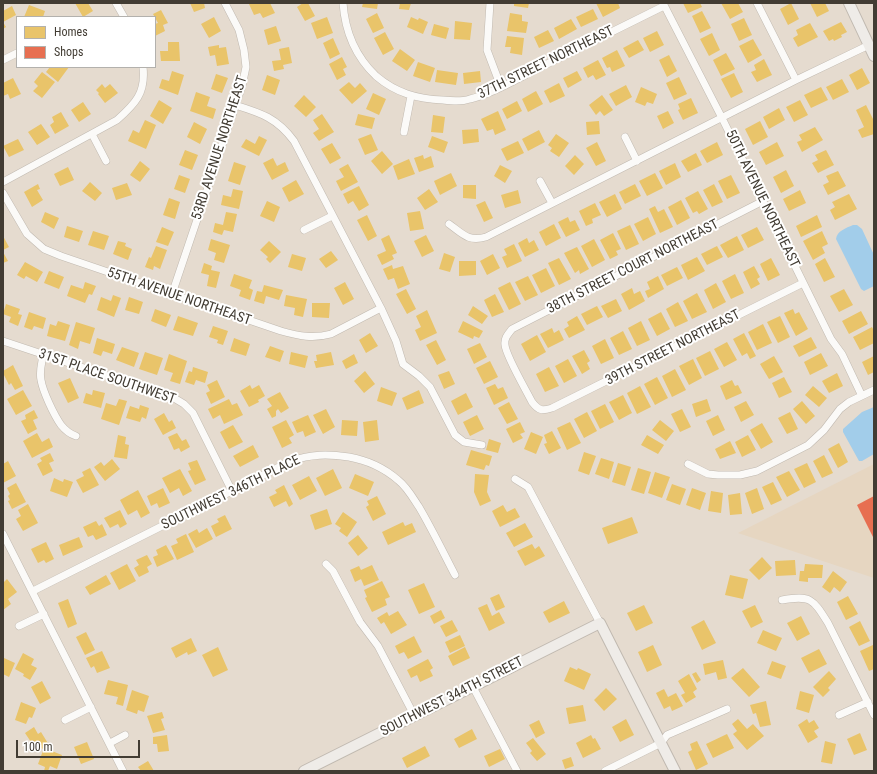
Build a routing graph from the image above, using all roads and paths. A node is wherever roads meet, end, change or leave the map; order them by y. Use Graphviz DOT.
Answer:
graph roads {
  1 [pos="116,3"];
  2 [pos="225,3"];
  3 [pos="343,3"];
  4 [pos="487,3"];
  5 [pos="757,3"];
  6 [pos="849,3"];
  7 [pos="664,4"];
  8 [pos="123,16"];
  9 [pos="869,45"];
  10 [pos="16,54"];
  11 [pos="874,56"];
  12 [pos="3,60"];
  13 [pos="143,68"];
  14 [pos="796,80"];
  15 [pos="501,87"];
  16 [pos="411,96"];
  17 [pos="235,105"];
  18 [pos="722,118"];
  19 [pos="404,132"];
  20 [pos="92,134"];
  21 [pos="626,137"];
  22 [pos="106,161"];
  23 [pos="637,161"];
  24 [pos="540,181"];
  25 [pos="3,182"];
  26 [pos="3,193"];
  27 [pos="763,201"];
  28 [pos="552,203"];
  29 [pos="332,216"];
  30 [pos="449,224"];
  31 [pos="304,230"];
  32 [pos="803,283"];
  33 [pos="172,294"];
  34 [pos="381,308"];
  35 [pos="3,341"];
  36 [pos="43,355"];
  37 [pos="874,390"];
  38 [pos="861,394"];
  39 [pos="543,410"];
  40 [pos="76,436"];
  41 [pos="482,445"];
  42 [pos="688,464"];
  43 [pos="515,479"];
  44 [pos="232,491"];
  45 [pos="3,534"];
  46 [pos="326,564"];
  47 [pos="455,575"];
  48 [pos="33,591"];
  49 [pos="782,600"];
  50 [pos="44,614"];
  51 [pos="600,623"];
  52 [pos="19,626"];
  53 [pos="473,687"];
  54 [pos="868,702"];
  55 [pos="91,707"];
  56 [pos="727,709"];
  57 [pos="874,715"];
  58 [pos="839,716"];
  59 [pos="415,717"];
  60 [pos="65,720"];
  61 [pos="125,735"];
  62 [pos="110,743"];
  63 [pos="661,744"];
  64 [pos="124,771"];
  65 [pos="304,771"];
  66 [pos="517,771"];
  67 [pos="605,771"];
  68 [pos="675,771"];
  1 -- 8 [label="street"];
  2 -- 17 [label="street, 53RD AVENUE NORTHEAST"];
  3 -- 16 [label="street, 37TH STREET NORTHEAST"];
  4 -- 15 [label="street"];
  5 -- 14 [label="street"];
  6 -- 9 [label="street"];
  7 -- 15 [label="street, 37TH STREET NORTHEAST"];
  7 -- 18 [label="street, 50TH AVENUE NORTHEAST"];
  9 -- 11 [label="street"];
  9 -- 14 [label="street"];
  10 -- 12 [label="street"];
  13 -- 20 [label="street"];
  14 -- 18 [label="street"];
  15 -- 16 [label="street, 37TH STREET NORTHEAST"];
  16 -- 19 [label="street"];
  17 -- 29 [label="street"];
  17 -- 33 [label="street, 53RD AVENUE NORTHEAST"];
  18 -- 23 [label="street"];
  18 -- 27 [label="street, 50TH AVENUE NORTHEAST"];
  20 -- 22 [label="street"];
  20 -- 25 [label="street"];
  21 -- 23 [label="street"];
  23 -- 28 [label="street"];
  24 -- 28 [label="street"];
  26 -- 33 [label="street, 55TH AVENUE NORTHEAST"];
  27 -- 32 [label="street, 50TH AVENUE NORTHEAST"];
  27 -- 39 [label="street, 38TH STREET COURT NORTHEAST"];
  28 -- 30 [label="street"];
  29 -- 31 [label="street"];
  29 -- 34 [label="street"];
  32 -- 38 [label="street, 50TH AVENUE NORTHEAST"];
  32 -- 39 [label="street, 39TH STREET NORTHEAST"];
  33 -- 34 [label="street, 55TH AVENUE NORTHEAST"];
  34 -- 41 [label="street"];
  35 -- 36 [label="street, 31ST PLACE SOUTHWEST"];
  36 -- 40 [label="street"];
  36 -- 44 [label="street, 31ST PLACE SOUTHWEST"];
  37 -- 38 [label="street"];
  38 -- 42 [label="street"];
  43 -- 51 [label="street"];
  44 -- 47 [label="street, SOUTHWEST 346TH PLACE"];
  44 -- 48 [label="street, SOUTHWEST 346TH PLACE"];
  45 -- 48 [label="street"];
  46 -- 59 [label="street"];
  48 -- 50 [label="street"];
  49 -- 54 [label="street"];
  50 -- 52 [label="street"];
  50 -- 55 [label="street"];
  51 -- 53 [label="street, SOUTHWEST 344TH STREET"];
  51 -- 63 [label="street"];
  53 -- 59 [label="street, SOUTHWEST 344TH STREET"];
  53 -- 66 [label="street"];
  54 -- 57 [label="street"];
  54 -- 58 [label="street"];
  55 -- 60 [label="street"];
  55 -- 62 [label="street"];
  56 -- 63 [label="street"];
  59 -- 65 [label="street, SOUTHWEST 344TH STREET"];
  61 -- 62 [label="street"];
  62 -- 64 [label="street"];
  63 -- 67 [label="street"];
  63 -- 68 [label="street"];
}
